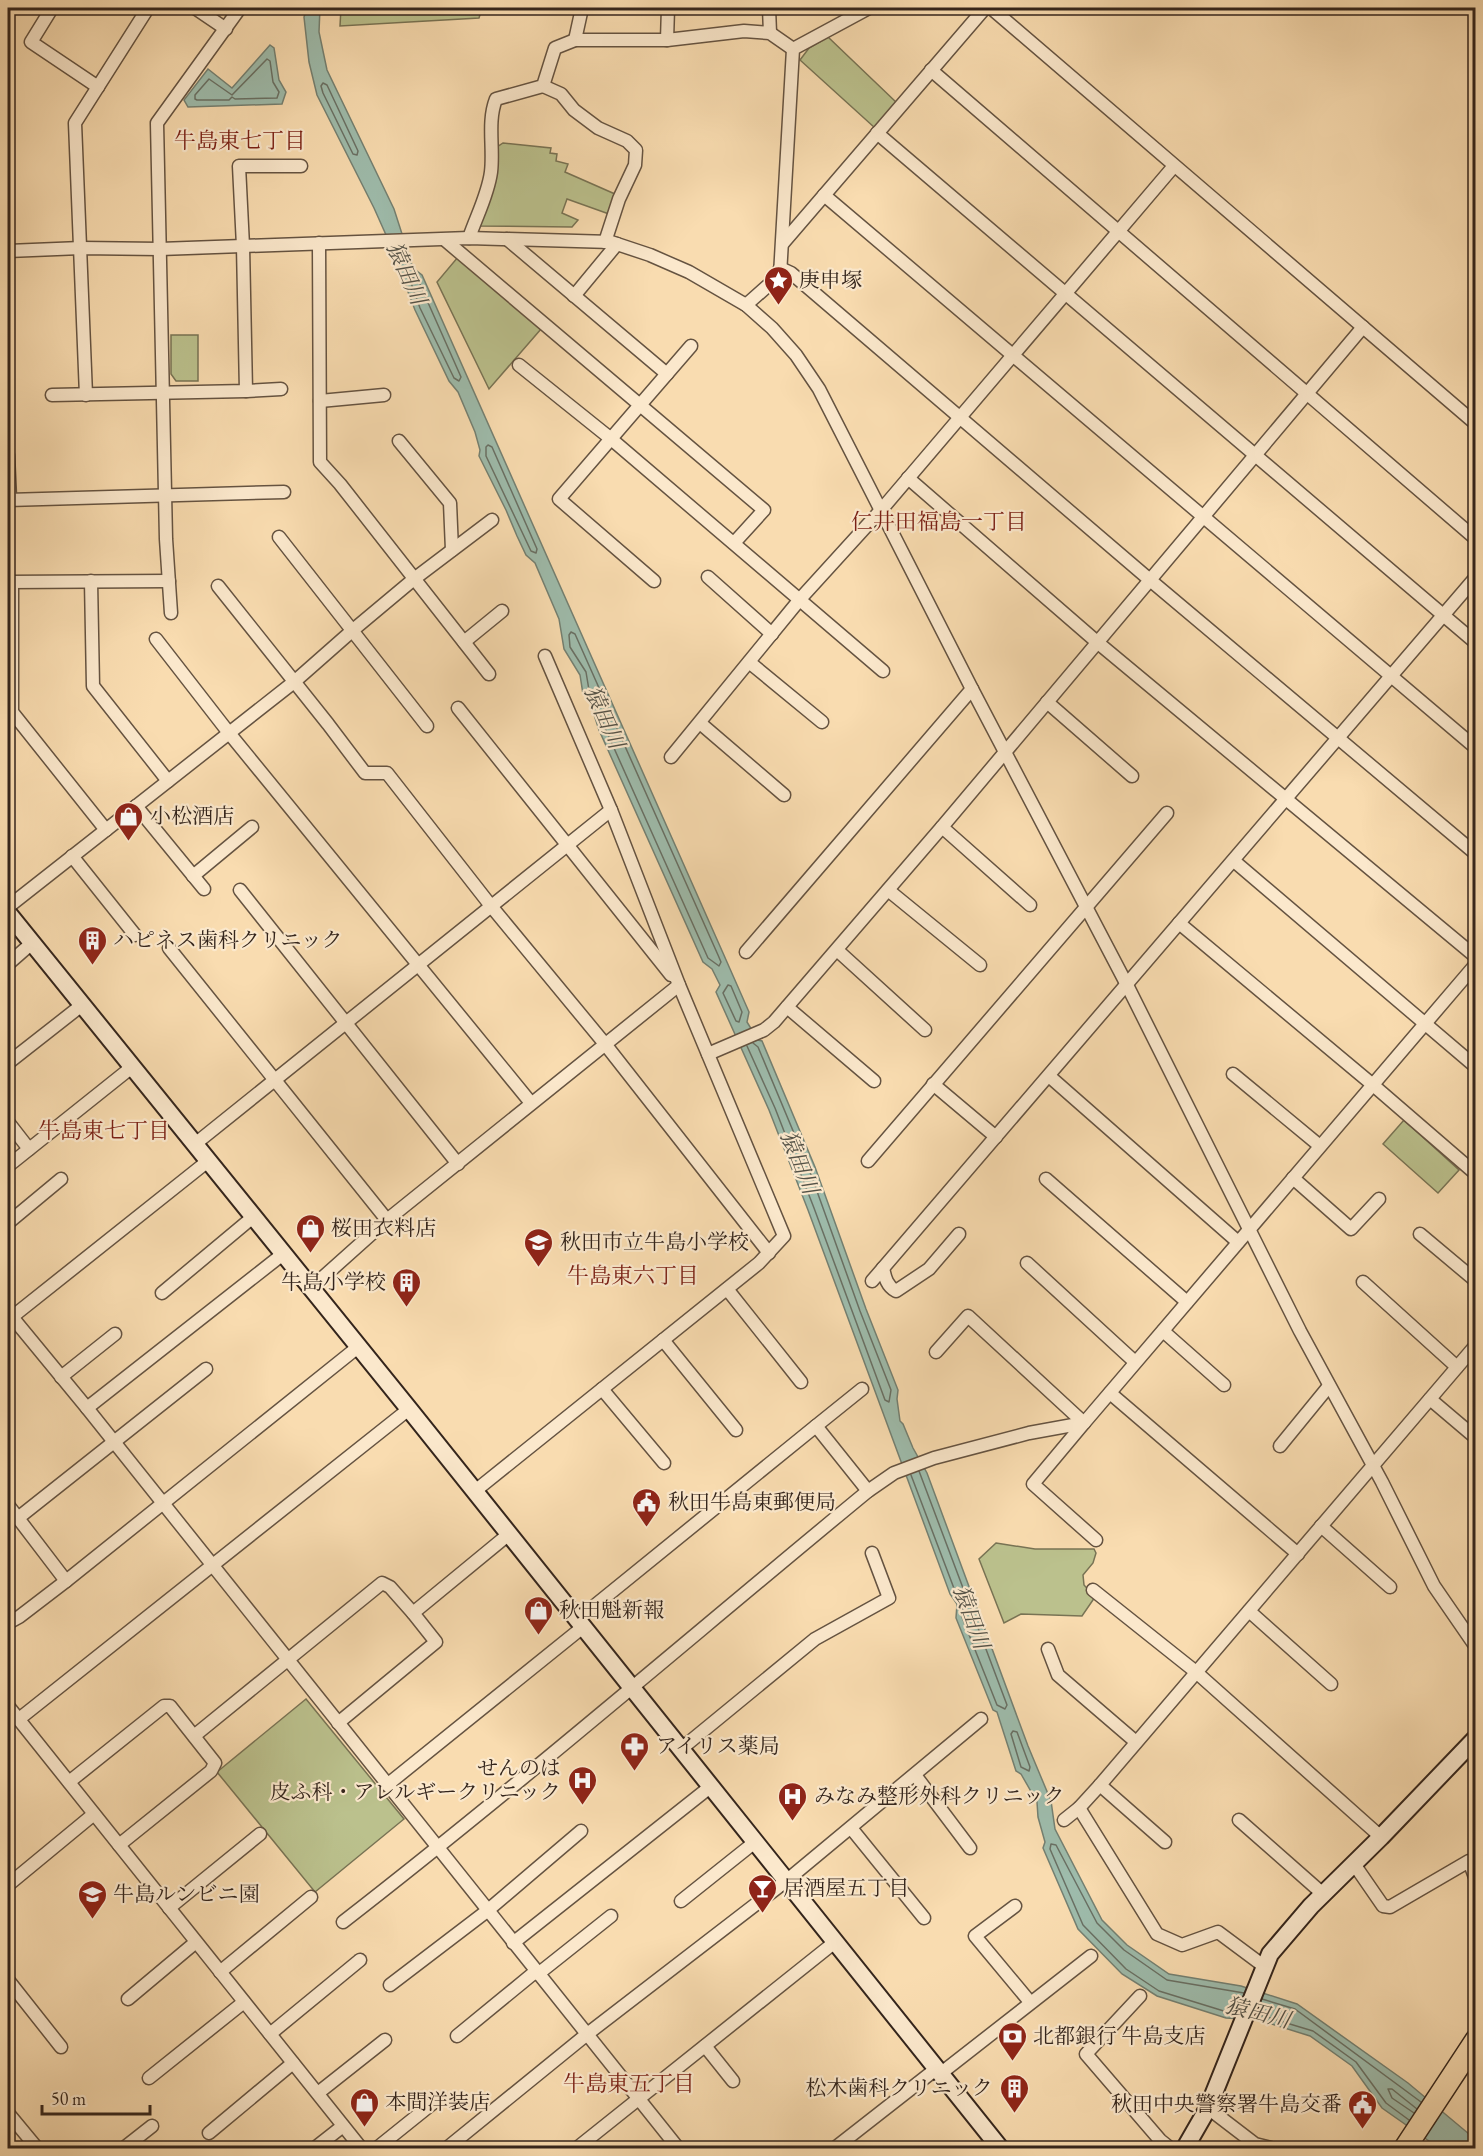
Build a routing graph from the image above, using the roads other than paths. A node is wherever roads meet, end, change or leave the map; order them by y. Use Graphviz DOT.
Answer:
graph roads {
  1 [pos="52,8"];
  2 [pos="148,8"];
  3 [pos="195,8"];
  4 [pos="240,8"];
  5 [pos="582,8"];
  6 [pos="668,8"];
  7 [pos="769,8"];
  8 [pos="869,8"];
  9 [pos="985,8"];
  10 [pos="992,8"];
  11 [pos="226,29"];
  12 [pos="770,33"];
  13 [pos="575,40"];
  14 [pos="667,40"];
  15 [pos="793,49"];
  16 [pos="931,70"];
  17 [pos="543,86"];
  18 [pos="98,87"];
  19 [pos="877,133"];
  20 [pos="301,166"];
  21 [pos="1174,166"];
  22 [pos="824,195"];
  23 [pos="1118,232"];
  24 [pos="469,238"];
  25 [pos="507,239"];
  26 [pos="445,240"];
  27 [pos="319,243"];
  28 [pos="611,243"];
  29 [pos="783,243"];
  30 [pos="243,246"];
  31 [pos="81,248"];
  32 [pos="160,249"];
  33 [pos="8,251"];
  34 [pos="780,268"];
  35 [pos="1065,294"];
  36 [pos="574,296"];
  37 [pos="746,305"];
  38 [pos="1363,327"];
  39 [pos="691,346"];
  40 [pos="1013,355"];
  41 [pos="519,365"];
  42 [pos="666,375"];
  43 [pos="280,389"];
  44 [pos="246,391"];
  45 [pos="163,394"];
  46 [pos="1307,394"];
  47 [pos="52,395"];
  48 [pos="86,395"];
  49 [pos="384,395"];
  50 [pos="320,401"];
  51 [pos="640,405"];
  52 [pos="961,416"];
  53 [pos="1476,424"];
  54 [pos="610,438"];
  55 [pos="399,441"];
  56 [pos="1255,454"];
  57 [pos="8,455"];
  58 [pos="908,478"];
  59 [pos="284,492"];
  60 [pos="165,495"];
  61 [pos="9,500"];
  62 [pos="882,509"];
  63 [pos="1203,517"];
  64 [pos="492,520"];
  65 [pos="279,537"];
  66 [pos="1476,538"];
  67 [pos="734,543"];
  68 [pos="452,550"];
  69 [pos="1476,577"];
  70 [pos="708,578"];
  71 [pos="414,579"];
  72 [pos="1150,580"];
  73 [pos="91,581"];
  74 [pos="169,581"];
  75 [pos="654,581"];
  76 [pos="10,582"];
  77 [pos="218,586"];
  78 [pos="801,598"];
  79 [pos="502,611"];
  80 [pos="171,613"];
  81 [pos="1443,615"];
  82 [pos="353,630"];
  83 [pos="772,633"];
  84 [pos="156,639"];
  85 [pos="464,642"];
  86 [pos="1097,642"];
  87 [pos="1476,643"];
  88 [pos="545,656"];
  89 [pos="749,662"];
  90 [pos="883,670"];
  91 [pos="489,674"];
  92 [pos="1391,675"];
  93 [pos="294,682"];
  94 [pos="972,689"];
  95 [pos="1047,702"];
  96 [pos="458,708"];
  97 [pos="822,722"];
  98 [pos="700,723"];
  99 [pos="427,726"];
  100 [pos="229,733"];
  101 [pos="1338,737"];
  102 [pos="1476,748"];
  103 [pos="1004,752"];
  104 [pos="671,757"];
  105 [pos="1132,776"];
  106 [pos="168,781"];
  107 [pos="784,795"];
  108 [pos="1286,799"];
  109 [pos="136,806"];
  110 [pos="611,810"];
  111 [pos="1167,813"];
  112 [pos="942,827"];
  113 [pos="252,828"];
  114 [pos="106,830"];
  115 [pos="566,845"];
  116 [pos="1476,854"];
  117 [pos="72,856"];
  118 [pos="1234,861"];
  119 [pos="193,876"];
  120 [pos="204,889"];
  121 [pos="240,890"];
  122 [pos="888,890"];
  123 [pos="1030,905"];
  124 [pos="490,906"];
  125 [pos="8,907"];
  126 [pos="1087,908"];
  127 [pos="8,913"];
  128 [pos="1179,923"];
  129 [pos="135,935"];
  130 [pos="32,944"];
  131 [pos="170,948"];
  132 [pos="837,950"];
  133 [pos="747,952"];
  134 [pos="1476,957"];
  135 [pos="8,964"];
  136 [pos="1476,964"];
  137 [pos="418,965"];
  138 [pos="980,965"];
  139 [pos="680,985"];
  140 [pos="1127,985"];
  141 [pos="82,1005"];
  142 [pos="787,1007"];
  143 [pos="345,1023"];
  144 [pos="1425,1023"];
  145 [pos="926,1030"];
  146 [pos="604,1044"];
  147 [pos="708,1054"];
  148 [pos="8,1063"];
  149 [pos="1476,1067"];
  150 [pos="132,1068"];
  151 [pos="1233,1074"];
  152 [pos="1049,1076"];
  153 [pos="275,1078"];
  154 [pos="874,1081"];
  155 [pos="933,1084"];
  156 [pos="1372,1085"];
  157 [pos="531,1103"];
  158 [pos="8,1122"];
  159 [pos="996,1137"];
  160 [pos="195,1144"];
  161 [pos="1320,1146"];
  162 [pos="29,1149"];
  163 [pos="208,1161"];
  164 [pos="868,1161"];
  165 [pos="458,1164"];
  166 [pos="8,1166"];
  167 [pos="1476,1174"];
  168 [pos="1293,1178"];
  169 [pos="62,1179"];
  170 [pos="1046,1179"];
  171 [pos="1379,1199"];
  172 [pos="253,1217"];
  173 [pos="387,1220"];
  174 [pos="8,1223"];
  175 [pos="1248,1230"];
  176 [pos="959,1234"];
  177 [pos="1420,1234"];
  178 [pos="1238,1242"];
  179 [pos="769,1252"];
  180 [pos="283,1254"];
  181 [pos="1027,1263"];
  182 [pos="883,1268"];
  183 [pos="872,1281"];
  184 [pos="1476,1281"];
  185 [pos="1363,1282"];
  186 [pos="311,1288"];
  187 [pos="727,1289"];
  188 [pos="162,1293"];
  189 [pos="1187,1302"];
  190 [pos="10,1314"];
  191 [pos="1163,1331"];
  192 [pos="115,1334"];
  193 [pos="663,1340"];
  194 [pos="1476,1345"];
  195 [pos="358,1347"];
  196 [pos="936,1352"];
  197 [pos="1135,1362"];
  198 [pos="1457,1367"];
  199 [pos="206,1368"];
  200 [pos="61,1377"];
  201 [pos="801,1382"];
  202 [pos="1224,1384"];
  203 [pos="1329,1386"];
  204 [pos="602,1389"];
  205 [pos="862,1389"];
  206 [pos="1110,1393"];
  207 [pos="1430,1399"];
  208 [pos="87,1408"];
  209 [pos="409,1409"];
  210 [pos="1084,1423"];
  211 [pos="816,1426"];
  212 [pos="736,1430"];
  213 [pos="1476,1438"];
  214 [pos="114,1442"];
  215 [pos="1280,1446"];
  216 [pos="664,1463"];
  217 [pos="1373,1466"];
  218 [pos="475,1491"];
  219 [pos="868,1491"];
  220 [pos="163,1504"];
  221 [pos="8,1505"];
  222 [pos="18,1518"];
  223 [pos="1321,1526"];
  224 [pos="509,1534"];
  225 [pos="1096,1540"];
  226 [pos="872,1553"];
  227 [pos="1298,1554"];
  228 [pos="213,1566"];
  229 [pos="66,1581"];
  230 [pos="1390,1587"];
  231 [pos="1093,1590"];
  232 [pos="1249,1611"];
  233 [pos="413,1613"];
  234 [pos="8,1623"];
  235 [pos="580,1624"];
  236 [pos="1476,1647"];
  237 [pos="1048,1649"];
  238 [pos="289,1661"];
  239 [pos="1196,1672"];
  240 [pos="1331,1684"];
  241 [pos="632,1689"];
  242 [pos="8,1706"];
  243 [pos="19,1719"];
  244 [pos="981,1719"];
  245 [pos="338,1723"];
  246 [pos="195,1736"];
  247 [pos="1476,1738"];
  248 [pos="1136,1742"];
  249 [pos="681,1749"];
  250 [pos="915,1775"];
  251 [pos="69,1782"];
  252 [pos="387,1785"];
  253 [pos="1100,1785"];
  254 [pos="710,1787"];
  255 [pos="1079,1808"];
  256 [pos="94,1814"];
  257 [pos="1064,1820"];
  258 [pos="1239,1820"];
  259 [pos="852,1828"];
  260 [pos="582,1831"];
  261 [pos="260,1834"];
  262 [pos="1381,1837"];
  263 [pos="756,1842"];
  264 [pos="1165,1842"];
  265 [pos="119,1845"];
  266 [pos="970,1848"];
  267 [pos="437,1849"];
  268 [pos="1354,1864"];
  269 [pos="1476,1880"];
  270 [pos="786,1881"];
  271 [pos="8,1885"];
  272 [pos="1323,1893"];
  273 [pos="311,1897"];
  274 [pos="681,1901"];
  275 [pos="1015,1906"];
  276 [pos="170,1908"];
  277 [pos="487,1911"];
  278 [pos="611,1916"];
  279 [pos="924,1918"];
  280 [pos="343,1922"];
  281 [pos="196,1942"];
  282 [pos="835,1942"];
  283 [pos="513,1943"];
  284 [pos="1091,1956"];
  285 [pos="360,1960"];
  286 [pos="220,1972"];
  287 [pos="1262,1972"];
  288 [pos="537,1973"];
  289 [pos="8,1980"];
  290 [pos="390,1986"];
  291 [pos="1140,1996"];
  292 [pos="128,1999"];
  293 [pos="244,2002"];
  294 [pos="1029,2002"];
  295 [pos="270,2034"];
  296 [pos="586,2035"];
  297 [pos="457,2036"];
  298 [pos="386,2040"];
  299 [pos="1476,2040"];
  300 [pos="705,2046"];
  301 [pos="61,2047"];
  302 [pos="293,2063"];
  303 [pos="938,2071"];
  304 [pos="149,2078"];
  305 [pos="733,2081"];
  306 [pos="318,2093"];
  307 [pos="438,2099"];
  308 [pos="639,2100"];
  309 [pos="1208,2108"];
  310 [pos="8,2113"];
  311 [pos="152,2126"];
  312 [pos="343,2126"];
  313 [pos="209,2133"];
  314 [pos="1406,2147"];
  315 [pos="37,2148"];
  316 [pos="124,2148"];
  317 [pos="315,2148"];
  318 [pos="361,2148"];
  319 [pos="377,2148"];
  320 [pos="447,2148"];
  321 [pos="577,2148"];
  322 [pos="678,2148"];
  323 [pos="835,2148"];
  324 [pos="1000,2148"];
  325 [pos="1170,2148"];
  326 [pos="1185,2148"];
  327 [pos="1271,2148"];
  1 -- 18 [label="street"];
  2 -- 18 [label="street"];
  3 -- 11 [label="street"];
  4 -- 11 [label="street"];
  5 -- 13 [label="street"];
  6 -- 14 [label="street"];
  7 -- 12 [label="street"];
  8 -- 15 [label="street"];
  9 -- 16 [label="street"];
  10 -- 21 [label="street"];
  11 -- 32 [label="street"];
  12 -- 14 [label="street"];
  12 -- 15 [label="street"];
  13 -- 14 [label="street"];
  13 -- 17 [label="street"];
  15 -- 29 [label="street"];
  16 -- 19 [label="street"];
  16 -- 23 [label="street"];
  17 -- 24 [label="street"];
  17 -- 28 [label="street"];
  18 -- 31 [label="street"];
  19 -- 22 [label="street"];
  19 -- 35 [label="street"];
  20 -- 30 [label="street"];
  21 -- 23 [label="street"];
  21 -- 38 [label="street"];
  22 -- 29 [label="street"];
  22 -- 40 [label="street"];
  23 -- 35 [label="street"];
  23 -- 46 [label="street"];
  24 -- 25 [label="street"];
  24 -- 26 [label="street"];
  25 -- 28 [label="street"];
  25 -- 36 [label="street"];
  26 -- 27 [label="street"];
  26 -- 51 [label="street"];
  27 -- 30 [label="street"];
  27 -- 50 [label="street"];
  28 -- 36 [label="street"];
  28 -- 37 [label="street"];
  29 -- 34 [label="street"];
  30 -- 32 [label="street"];
  30 -- 44 [label="street"];
  31 -- 32 [label="street"];
  31 -- 33 [label="street"];
  31 -- 48 [label="street"];
  32 -- 45 [label="street"];
  34 -- 37 [label="street"];
  34 -- 52 [label="street"];
  35 -- 40 [label="street"];
  35 -- 56 [label="street"];
  36 -- 42 [label="street"];
  37 -- 62 [label="street"];
  38 -- 46 [label="street"];
  38 -- 53 [label="street"];
  39 -- 42 [label="street"];
  40 -- 52 [label="street"];
  40 -- 63 [label="street"];
  41 -- 54 [label="street"];
  42 -- 51 [label="street"];
  43 -- 44 [label="street"];
  44 -- 45 [label="street"];
  45 -- 48 [label="street"];
  45 -- 60 [label="street"];
  46 -- 56 [label="street"];
  46 -- 66 [label="street"];
  47 -- 48 [label="street"];
  49 -- 50 [label="street"];
  50 -- 71 [label="street"];
  51 -- 54 [label="street"];
  51 -- 67 [label="street"];
  52 -- 58 [label="street"];
  52 -- 72 [label="street"];
  54 -- 67 [label="street"];
  54 -- 75 [label="street"];
  55 -- 68 [label="street"];
  56 -- 63 [label="street"];
  56 -- 81 [label="street"];
  57 -- 61 [label="street"];
  58 -- 62 [label="street"];
  58 -- 86 [label="street"];
  59 -- 60 [label="street"];
  60 -- 61 [label="street"];
  60 -- 74 [label="street"];
  62 -- 78 [label="street"];
  62 -- 94 [label="street"];
  63 -- 72 [label="street"];
  63 -- 92 [label="street"];
  64 -- 68 [label="street"];
  65 -- 82 [label="street"];
  67 -- 78 [label="street"];
  68 -- 71 [label="street"];
  69 -- 81 [label="street"];
  70 -- 83 [label="street"];
  71 -- 82 [label="street"];
  71 -- 85 [label="street"];
  72 -- 86 [label="street"];
  72 -- 101 [label="street"];
  73 -- 74 [label="street"];
  73 -- 76 [label="street"];
  73 -- 106 [label="street"];
  74 -- 80 [label="street"];
  76 -- 114 [label="street"];
  77 -- 93 [label="street"];
  78 -- 83 [label="street"];
  78 -- 90 [label="street"];
  79 -- 85 [label="street"];
  81 -- 87 [label="street"];
  81 -- 92 [label="street"];
  82 -- 93 [label="street"];
  82 -- 99 [label="street"];
  83 -- 89 [label="street"];
  84 -- 100 [label="street"];
  85 -- 91 [label="street"];
  86 -- 95 [label="street"];
  86 -- 108 [label="street"];
  88 -- 110 [label="street"];
  89 -- 97 [label="street"];
  89 -- 98 [label="street"];
  92 -- 101 [label="street"];
  92 -- 102 [label="street"];
  93 -- 100 [label="street"];
  93 -- 124 [label="street"];
  94 -- 103 [label="street"];
  94 -- 133 [label="street"];
  95 -- 103 [label="street"];
  95 -- 105 [label="street"];
  96 -- 115 [label="street"];
  98 -- 104 [label="street"];
  98 -- 107 [label="street"];
  100 -- 106 [label="street"];
  100 -- 137 [label="street"];
  101 -- 108 [label="street"];
  101 -- 116 [label="street"];
  103 -- 112 [label="street"];
  103 -- 126 [label="street"];
  106 -- 109 [label="street"];
  108 -- 118 [label="street"];
  108 -- 134 [label="street"];
  109 -- 114 [label="street"];
  109 -- 119 [label="street"];
  110 -- 115 [label="street"];
  110 -- 139 [label="street"];
  111 -- 126 [label="street"];
  112 -- 122 [label="street"];
  112 -- 123 [label="street"];
  113 -- 119 [label="street"];
  114 -- 117 [label="street"];
  115 -- 124 [label="street"];
  115 -- 139 [label="street"];
  117 -- 125 [label="street"];
  117 -- 129 [label="street"];
  118 -- 128 [label="street"];
  118 -- 144 [label="street"];
  119 -- 120 [label="street"];
  121 -- 143 [label="street"];
  122 -- 132 [label="street"];
  122 -- 138 [label="street"];
  124 -- 137 [label="street"];
  124 -- 146 [label="street"];
  126 -- 140 [label="street"];
  126 -- 155 [label="street"];
  127 -- 130 [label="street"];
  128 -- 140 [label="street"];
  128 -- 156 [label="street"];
  130 -- 135 [label="street"];
  130 -- 141 [label="street"];
  131 -- 153 [label="street"];
  132 -- 142 [label="street"];
  132 -- 145 [label="street"];
  136 -- 144 [label="street"];
  137 -- 143 [label="street"];
  137 -- 157 [label="street"];
  139 -- 146 [label="street"];
  139 -- 147 [label="street"];
  140 -- 152 [label="street"];
  140 -- 175 [label="street"];
  141 -- 148 [label="street"];
  141 -- 150 [label="street"];
  142 -- 147 [label="street"];
  142 -- 154 [label="street"];
  143 -- 153 [label="street"];
  143 -- 165 [label="street"];
  144 -- 149 [label="street"];
  144 -- 156 [label="street"];
  146 -- 157 [label="street"];
  146 -- 179 [label="street"];
  147 -- 179 [label="street"];
  150 -- 160 [label="street"];
  150 -- 162 [label="street"];
  151 -- 161 [label="street"];
  152 -- 159 [label="street"];
  152 -- 178 [label="street"];
  153 -- 160 [label="street"];
  153 -- 173 [label="street"];
  155 -- 159 [label="street"];
  155 -- 164 [label="street"];
  156 -- 161 [label="street"];
  156 -- 167 [label="street"];
  157 -- 165 [label="street"];
  158 -- 162 [label="street"];
  159 -- 182 [label="street"];
  160 -- 163 [label="street"];
  161 -- 168 [label="street"];
  162 -- 166 [label="street"];
  163 -- 172 [label="street"];
  163 -- 190 [label="street"];
  165 -- 173 [label="street"];
  168 -- 171 [label="street"];
  168 -- 175 [label="street"];
  169 -- 174 [label="street"];
  170 -- 189 [label="street"];
  172 -- 180 [label="street"];
  172 -- 188 [label="street"];
  173 -- 186 [label="street"];
  175 -- 178 [label="street"];
  175 -- 203 [label="street"];
  176 -- 182 [label="street"];
  177 -- 184 [label="street"];
  178 -- 189 [label="street"];
  179 -- 187 [label="street"];
  180 -- 186 [label="street"];
  180 -- 208 [label="street"];
  181 -- 197 [label="street"];
  182 -- 183 [label="street"];
  185 -- 198 [label="street"];
  186 -- 195 [label="street"];
  187 -- 193 [label="street"];
  187 -- 201 [label="street"];
  189 -- 191 [label="street"];
  190 -- 200 [label="street"];
  191 -- 197 [label="street"];
  191 -- 202 [label="street"];
  192 -- 200 [label="street"];
  193 -- 204 [label="street"];
  193 -- 212 [label="street"];
  194 -- 198 [label="street"];
  195 -- 209 [label="street"];
  195 -- 220 [label="street"];
  196 -- 210 [label="street"];
  197 -- 206 [label="street"];
  198 -- 207 [label="street"];
  199 -- 214 [label="street"];
  200 -- 208 [label="street"];
  203 -- 215 [label="street"];
  203 -- 217 [label="street"];
  204 -- 216 [label="street"];
  204 -- 218 [label="street"];
  205 -- 211 [label="street"];
  206 -- 210 [label="street"];
  206 -- 227 [label="street"];
  207 -- 213 [label="street"];
  207 -- 217 [label="street"];
  208 -- 214 [label="street"];
  209 -- 218 [label="street"];
  209 -- 228 [label="street"];
  210 -- 219 [label="street"];
  210 -- 225 [label="street"];
  211 -- 219 [label="street"];
  211 -- 235 [label="street"];
  214 -- 220 [label="street"];
  214 -- 222 [label="street"];
  217 -- 223 [label="street"];
  217 -- 236 [label="street"];
  218 -- 224 [label="street"];
  219 -- 241 [label="street"];
  220 -- 228 [label="street"];
  220 -- 229 [label="street"];
  221 -- 222 [label="street"];
  222 -- 229 [label="street"];
  223 -- 227 [label="street"];
  223 -- 230 [label="street"];
  224 -- 233 [label="street"];
  224 -- 235 [label="street"];
  226 -- 249 [label="street"];
  227 -- 232 [label="street"];
  228 -- 238 [label="street"];
  228 -- 243 [label="street"];
  229 -- 234 [label="street"];
  231 -- 239 [label="street"];
  232 -- 239 [label="street"];
  232 -- 240 [label="street"];
  233 -- 238 [label="street"];
  233 -- 245 [label="street"];
  235 -- 241 [label="street"];
  235 -- 252 [label="street"];
  237 -- 248 [label="street"];
  238 -- 245 [label="street"];
  238 -- 246 [label="street"];
  239 -- 248 [label="street"];
  239 -- 262 [label="street"];
  241 -- 249 [label="street"];
  241 -- 267 [label="street"];
  242 -- 243 [label="street"];
  243 -- 251 [label="street"];
  244 -- 250 [label="street"];
  245 -- 252 [label="street"];
  246 -- 251 [label="street"];
  246 -- 265 [label="street"];
  247 -- 262 [label="street"];
  248 -- 253 [label="street"];
  249 -- 254 [label="street"];
  250 -- 259 [label="street"];
  250 -- 266 [label="street"];
  251 -- 256 [label="street"];
  252 -- 267 [label="street"];
  253 -- 255 [label="street"];
  253 -- 264 [label="street"];
  254 -- 263 [label="street"];
  254 -- 283 [label="street"];
  255 -- 257 [label="street"];
  255 -- 287 [label="street"];
  256 -- 265 [label="street"];
  256 -- 271 [label="street"];
  258 -- 272 [label="street"];
  259 -- 270 [label="street"];
  259 -- 279 [label="street"];
  260 -- 277 [label="street"];
  261 -- 276 [label="street"];
  262 -- 268 [label="street"];
  263 -- 270 [label="street"];
  263 -- 274 [label="street"];
  265 -- 276 [label="street"];
  267 -- 277 [label="street"];
  267 -- 280 [label="street"];
  268 -- 269 [label="street"];
  268 -- 272 [label="street"];
  270 -- 282 [label="street"];
  270 -- 296 [label="street"];
  272 -- 287 [label="street"];
  273 -- 286 [label="street"];
  275 -- 294 [label="street"];
  276 -- 281 [label="street"];
  277 -- 283 [label="street"];
  277 -- 290 [label="street"];
  278 -- 288 [label="street"];
  281 -- 286 [label="street"];
  281 -- 292 [label="street"];
  282 -- 300 [label="street"];
  282 -- 303 [label="street"];
  283 -- 288 [label="street"];
  284 -- 294 [label="street"];
  285 -- 295 [label="street"];
  286 -- 293 [label="street"];
  287 -- 309 [label="street"];
  288 -- 296 [label="street"];
  288 -- 297 [label="street"];
  289 -- 301 [label="street"];
  291 -- 325 [label="street"];
  293 -- 295 [label="street"];
  293 -- 304 [label="street"];
  294 -- 303 [label="street"];
  295 -- 302 [label="street"];
  296 -- 308 [label="street"];
  296 -- 320 [label="street"];
  298 -- 306 [label="street"];
  299 -- 314 [label="highway"];
  300 -- 305 [label="street"];
  300 -- 308 [label="street"];
  302 -- 306 [label="street"];
  302 -- 313 [label="street"];
  303 -- 323 [label="street"];
  303 -- 324 [label="street"];
  306 -- 312 [label="street"];
  307 -- 319 [label="street"];
  308 -- 321 [label="street"];
  308 -- 322 [label="street"];
  309 -- 326 [label="street"];
  309 -- 327 [label="street"];
  310 -- 315 [label="street"];
  311 -- 316 [label="street"];
  312 -- 317 [label="street"];
  312 -- 318 [label="street"];
}
